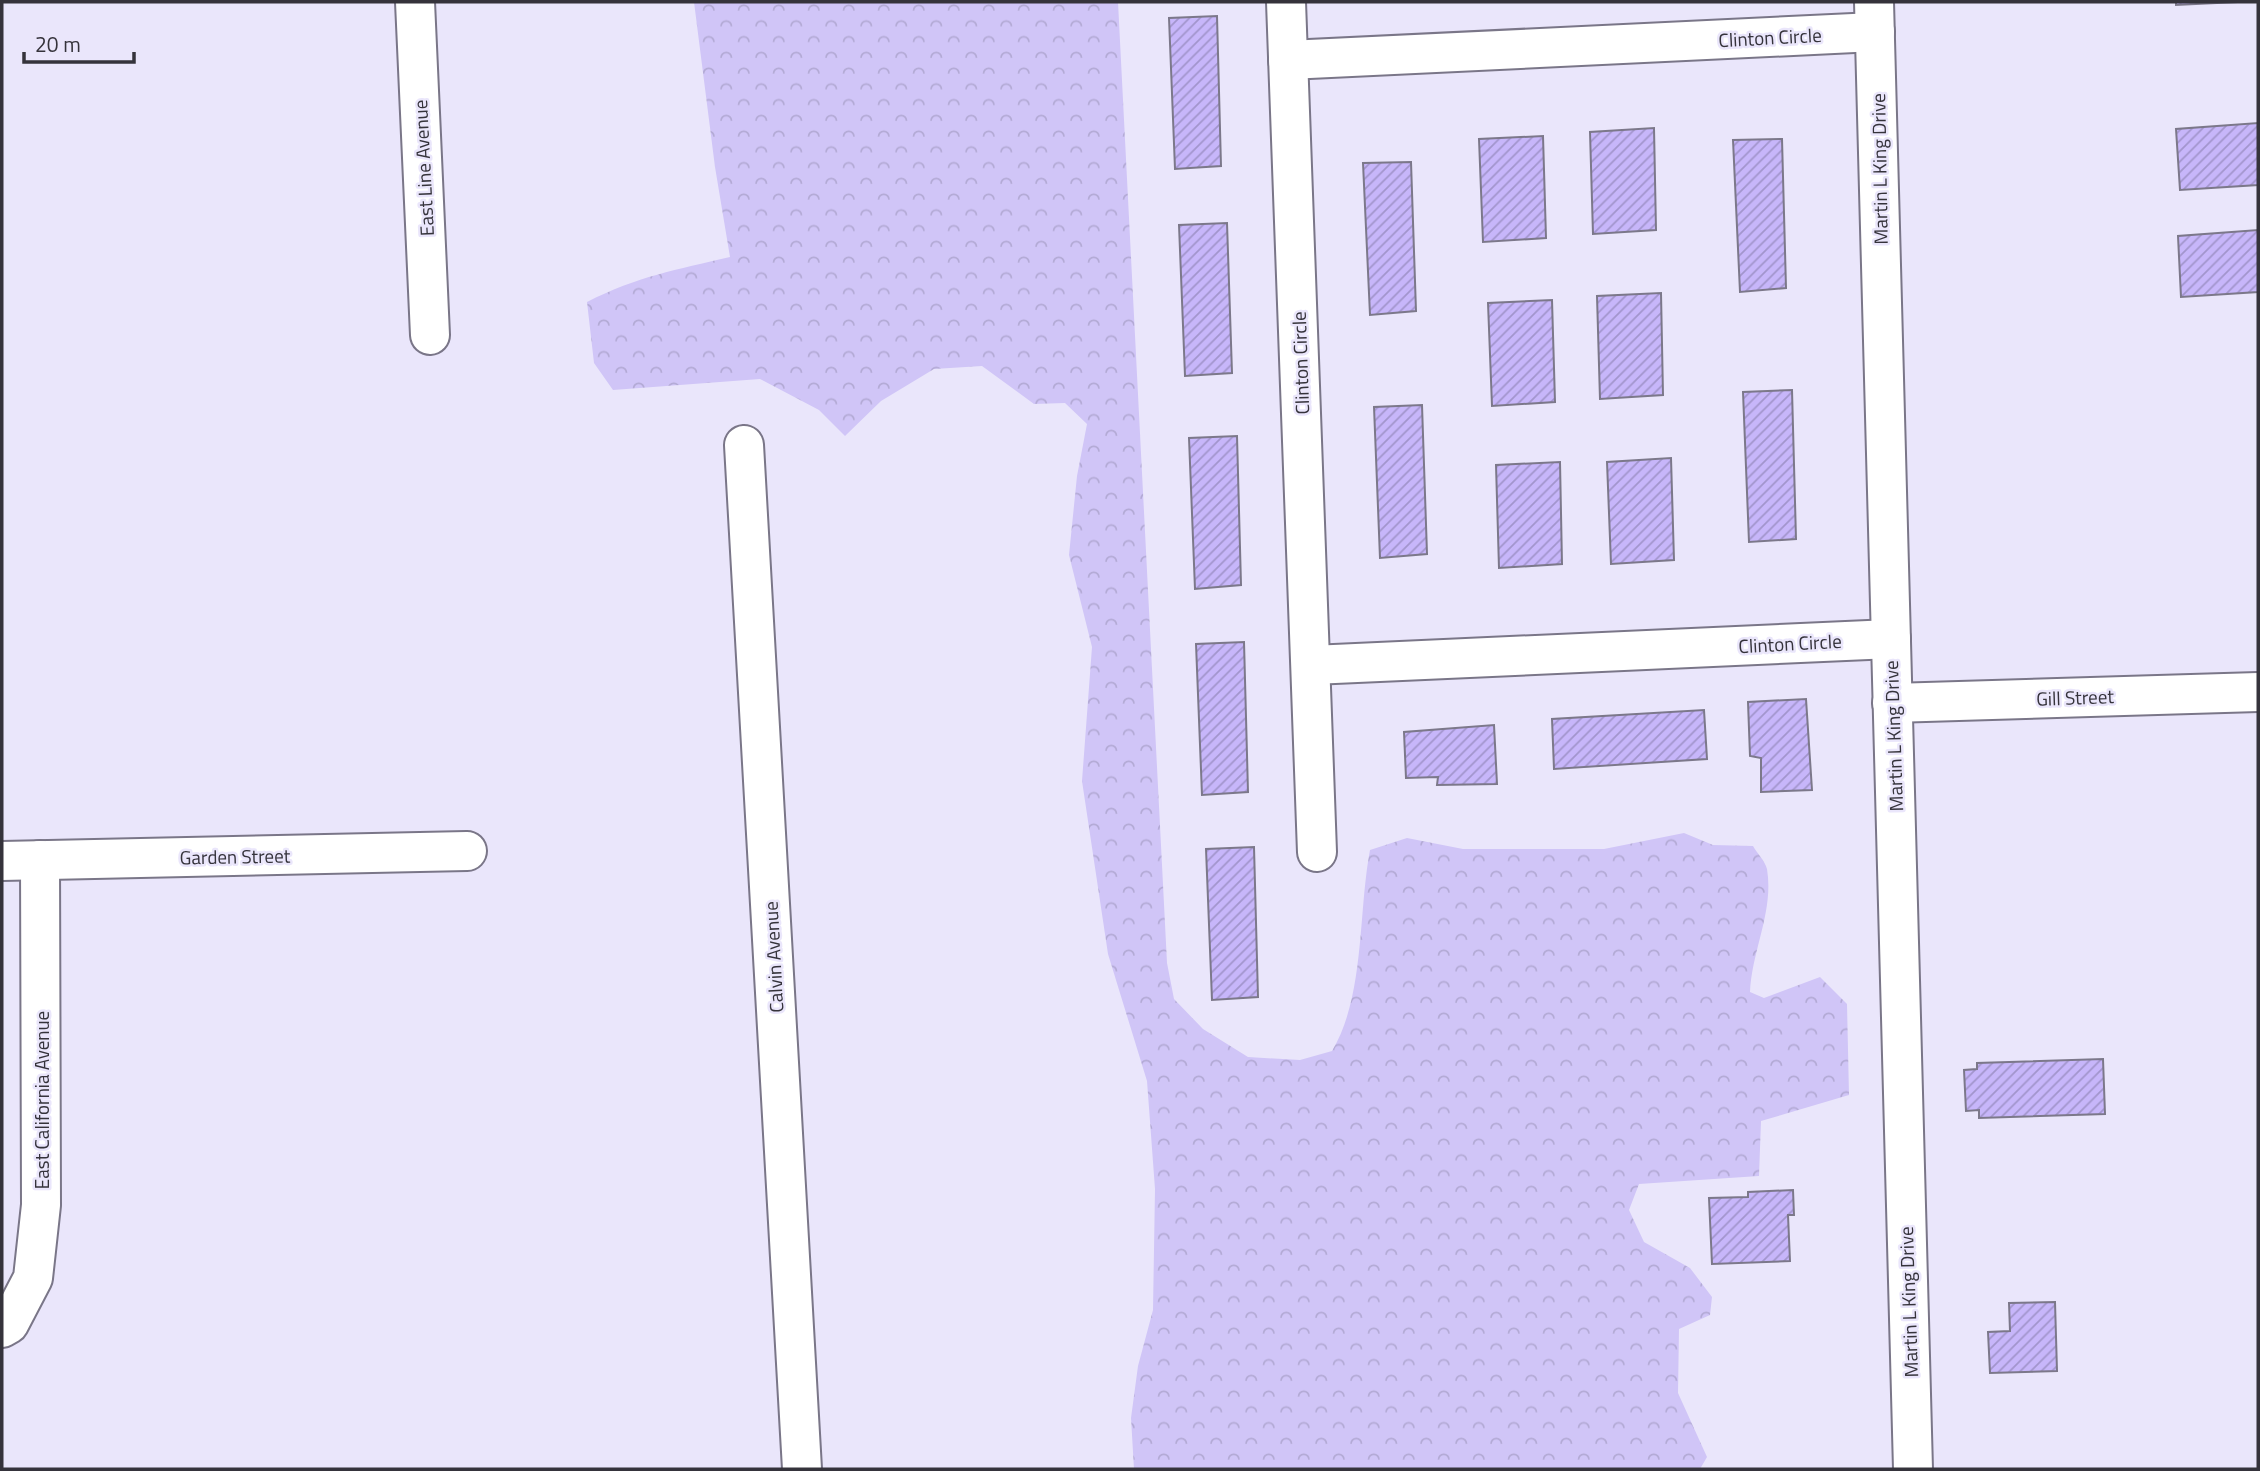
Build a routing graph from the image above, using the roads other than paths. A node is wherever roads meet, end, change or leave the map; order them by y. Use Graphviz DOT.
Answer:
graph roads {
  1 [pos="415,2"];
  2 [pos="1286,2"];
  3 [pos="1875,17"];
  4 [pos="1288,60"];
  5 [pos="430,335"];
  6 [pos="744,444"];
  7 [pos="1891,639"];
  8 [pos="1312,665"];
  9 [pos="2258,692"];
  10 [pos="1892,703"];
  11 [pos="467,850"];
  12 [pos="1317,852"];
  13 [pos="40,860"];
  14 [pos="2,861"];
  15 [pos="2,1328"];
  16 [pos="802,1469"];
  17 [pos="1913,1469"];
  1 -- 5 [label="street, East Line Avenue"];
  2 -- 4 [label="street, Clinton Circle"];
  3 -- 4 [label="street, Clinton Circle"];
  3 -- 7 [label="street, Martin L King Drive"];
  4 -- 8 [label="street, Clinton Circle"];
  6 -- 16 [label="street, Calvin Avenue"];
  7 -- 8 [label="street, Clinton Circle"];
  7 -- 10 [label="street, Martin L King Drive"];
  8 -- 12 [label="street, Clinton Circle"];
  9 -- 10 [label="street, Gill Street"];
  10 -- 17 [label="street, Martin L King Drive"];
  11 -- 13 [label="street, Garden Street"];
  13 -- 14 [label="street, Garden Street"];
  13 -- 15 [label="street, East California Avenue"];
}
